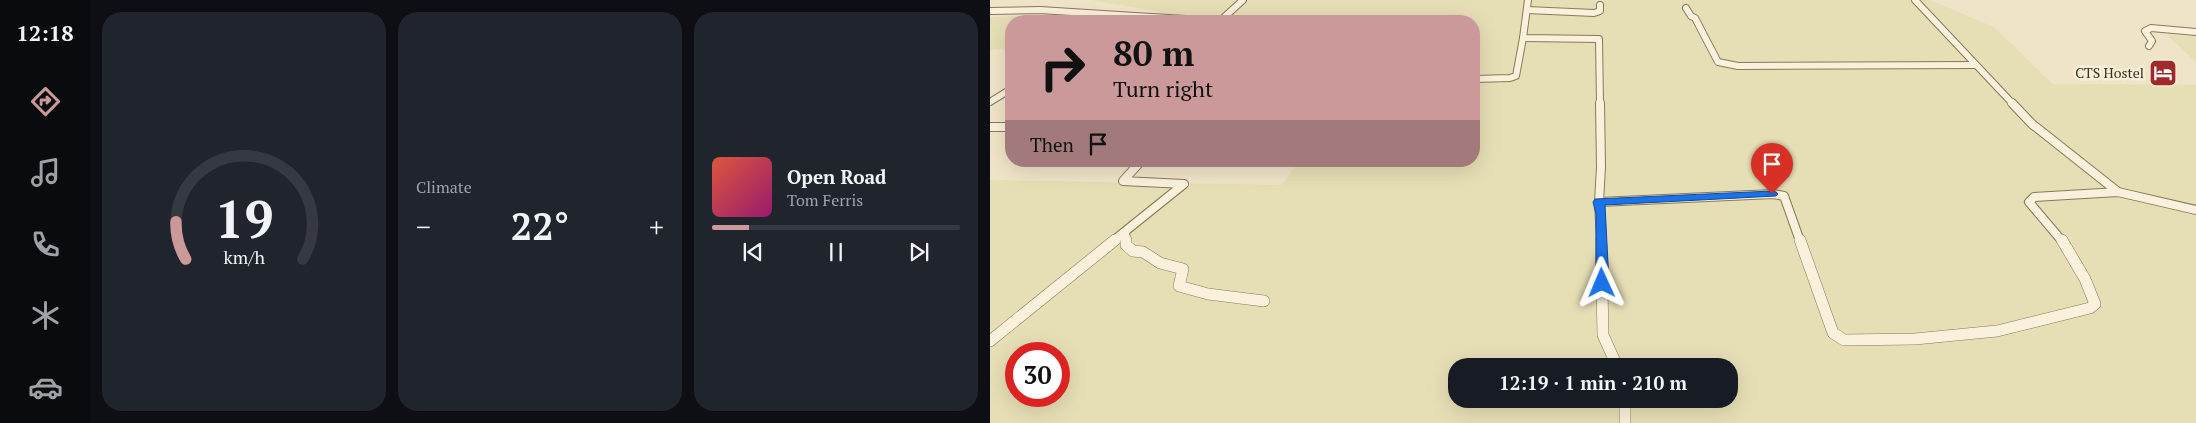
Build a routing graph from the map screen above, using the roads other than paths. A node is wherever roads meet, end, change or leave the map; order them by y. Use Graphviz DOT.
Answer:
graph roads {
  1 [pos="1243,0"];
  2 [pos="1528,0"];
  3 [pos="1915,0"];
  4 [pos="1600,6"];
  5 [pos="1686,8"];
  6 [pos="1527,10"];
  7 [pos="990,11"];
  8 [pos="1119,15"];
  9 [pos="1227,15"];
  10 [pos="2196,32"];
  11 [pos="1523,38"];
  12 [pos="2149,46"];
  13 [pos="1975,65"];
  14 [pos="1480,79"];
  15 [pos="1005,93"];
  16 [pos="990,102"];
  17 [pos="990,127"];
  18 [pos="1005,127"];
  19 [pos="1136,167"];
  20 [pos="2118,192"];
  21 [pos="1599,202"];
  22 [pos="2196,210"];
  23 [pos="1124,232"];
  24 [pos="1264,301"];
  25 [pos="990,341"];
  26 [pos="1613,358"];
  27 [pos="1625,408"];
  28 [pos="1625,423"];
  1 -- 9 [label="street"];
  2 -- 6 [label="street"];
  3 -- 13 [label="street"];
  4 -- 6 [label="street"];
  5 -- 13 [label="street"];
  6 -- 11 [label="street"];
  7 -- 8 [label="street"];
  10 -- 12 [label="street"];
  11 -- 14 [label="street"];
  11 -- 21 [label="street"];
  13 -- 20 [label="street"];
  15 -- 16 [label="street"];
  17 -- 18 [label="street"];
  19 -- 23 [label="street"];
  20 -- 21 [label="street"];
  20 -- 22 [label="street"];
  21 -- 26 [label="street"];
  23 -- 24 [label="street"];
  23 -- 25 [label="street"];
  27 -- 28 [label="street"];
}
